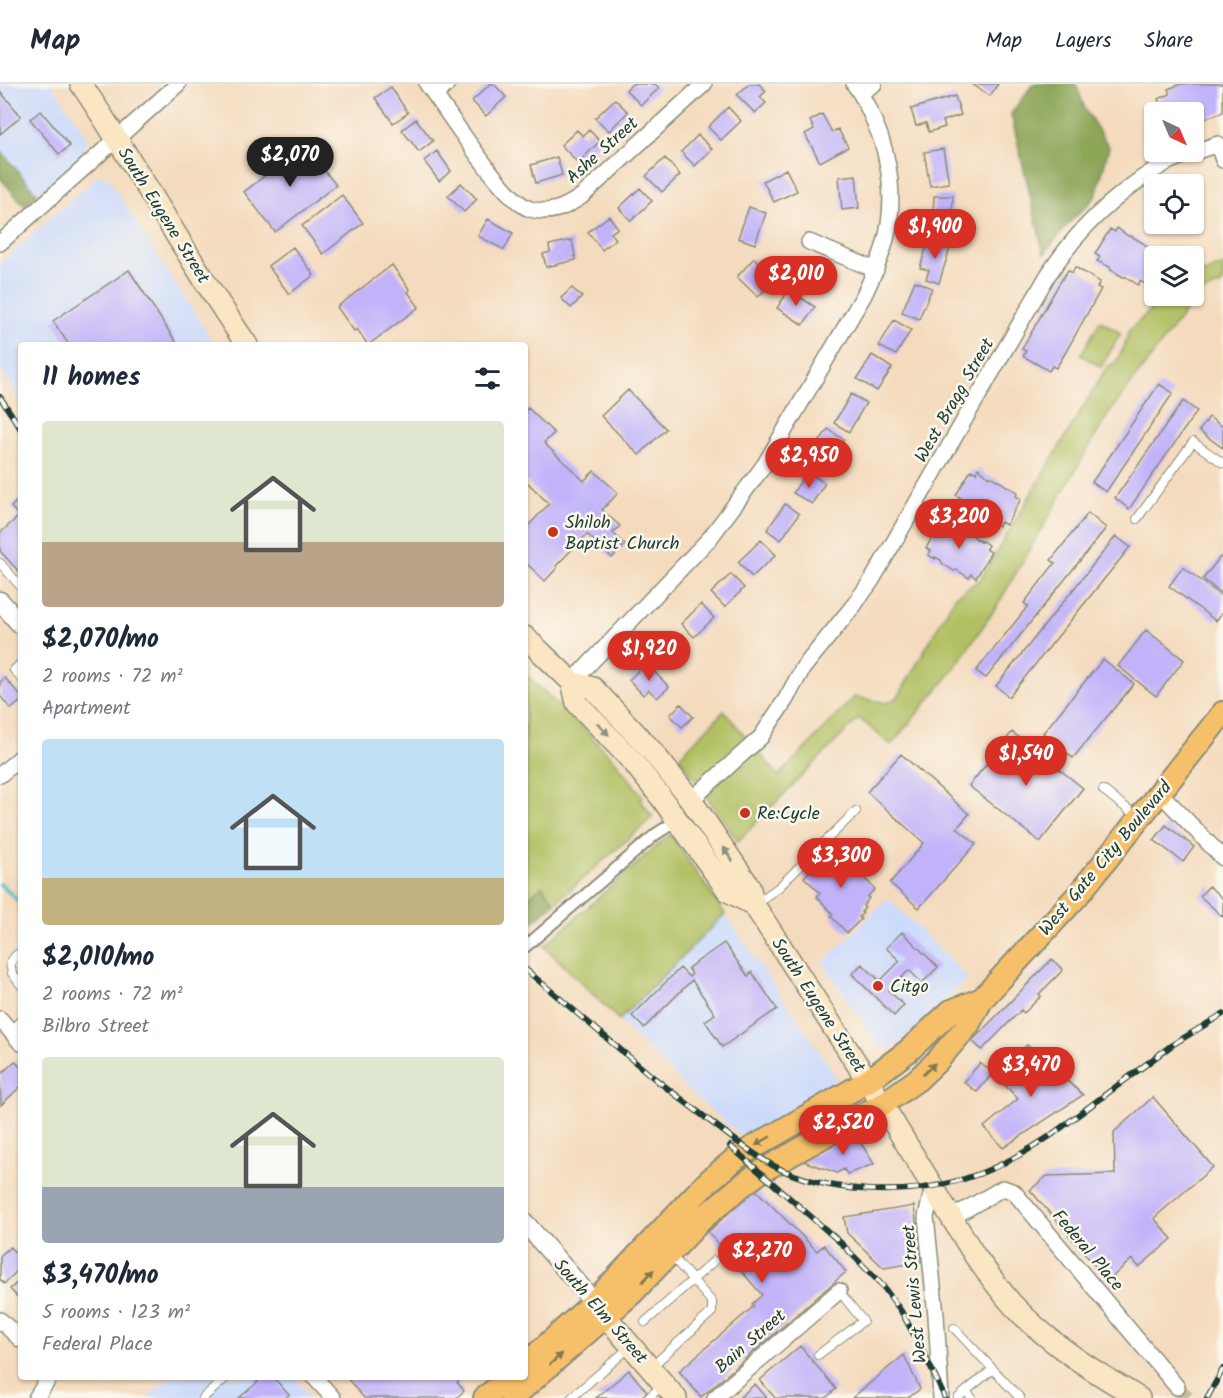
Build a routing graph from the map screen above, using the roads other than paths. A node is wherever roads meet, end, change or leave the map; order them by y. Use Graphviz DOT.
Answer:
graph roads {
  1 [pos="81,84"];
  2 [pos="178,84"];
  3 [pos="447,84"];
  4 [pos="704,84"];
  5 [pos="863,87"];
  6 [pos="431,89"];
  7 [pos="117,139"];
  8 [pos="1223,160"];
  9 [pos="809,242"];
  10 [pos="0,243"];
  11 [pos="876,270"];
  12 [pos="245,342"];
  13 [pos="1223,463"];
  14 [pos="1137,519"];
  15 [pos="0,563"];
  16 [pos="18,584"];
  17 [pos="0,601"];
  18 [pos="18,622"];
  19 [pos="528,640"];
  20 [pos="572,682"];
  21 [pos="1223,713"];
  22 [pos="18,760"];
  23 [pos="0,775"];
  24 [pos="1103,790"];
  25 [pos="1160,793"];
  26 [pos="691,800"];
  27 [pos="856,811"];
  28 [pos="1140,818"];
  29 [pos="678,820"];
  30 [pos="1223,858"];
  31 [pos="754,905"];
  32 [pos="528,944"];
  33 [pos="18,954"];
  34 [pos="18,981"];
  35 [pos="982,999"];
  36 [pos="0,1019"];
  37 [pos="16,1025"];
  38 [pos="868,1081"];
  39 [pos="883,1104"];
  40 [pos="933,1187"];
  41 [pos="951,1218"];
  42 [pos="528,1226"];
  43 [pos="669,1253"];
  44 [pos="714,1261"];
  45 [pos="692,1280"];
  46 [pos="839,1291"];
  47 [pos="600,1310"];
  48 [pos="0,1320"];
  49 [pos="645,1322"];
  50 [pos="954,1328"];
  51 [pos="18,1337"];
  52 [pos="631,1346"];
  53 [pos="818,1355"];
  54 [pos="528,1363"];
  55 [pos="993,1369"];
  56 [pos="48,1380"];
  57 [pos="224,1380"];
  58 [pos="317,1380"];
  59 [pos="506,1380"];
  60 [pos="663,1383"];
  61 [pos="1177,1387"];
  62 [pos="966,1391"];
  63 [pos="36,1398"];
  64 [pos="203,1398"];
  65 [pos="332,1398"];
  66 [pos="485,1398"];
  67 [pos="512,1398"];
  68 [pos="571,1398"];
  69 [pos="648,1398"];
  70 [pos="714,1398"];
  71 [pos="941,1398"];
  72 [pos="958,1398"];
  73 [pos="972,1398"];
  74 [pos="1020,1398"];
  75 [pos="1139,1398"];
  1 -- 7 [label="main road, South Eugene Street"];
  2 -- 7 [label="street"];
  3 -- 6 [label="street"];
  4 -- 6 [label="street, Ashe Street"];
  5 -- 11 [label="street"];
  7 -- 10 [label="street"];
  7 -- 12 [label="main road, South Eugene Street"];
  8 -- 26 [label="street, West Bragg Street"];
  9 -- 11 [label="street"];
  11 -- 20 [label="street"];
  13 -- 14 [label="lane"];
  15 -- 16 [label="lane"];
  17 -- 18 [label="street"];
  19 -- 20 [label="main road, South Eugene Street"];
  20 -- 26 [label="main road, South Eugene Street"];
  20 -- 29 [label="main road, South Eugene Street, one-way"];
  21 -- 25 [label="main road, West Gate City Boulevard"];
  22 -- 23 [label="street"];
  24 -- 28 [label="lane"];
  25 -- 28 [label="main road, West Gate City Boulevard"];
  25 -- 30 [label="street"];
  31 -- 26 [label="main road, South Eugene Street, one-way"];
  27 -- 31 [label="lane"];
  28 -- 35 [label="main road, West Gate City Boulevard"];
  29 -- 31 [label="main road, South Eugene Street"];
  29 -- 32 [label="street"];
  31 -- 38 [label="main road, South Eugene Street"];
  33 -- 34 [label="lane"];
  35 -- 38 [label="main road, West Gate City Boulevard"];
  39 -- 35 [label="main road, West Gate City Boulevard, one-way"];
  36 -- 37 [label="street"];
  38 -- 39 [label="main road, South Eugene Street"];
  38 -- 47 [label="main road, West Gate City Boulevard, one-way"];
  39 -- 40 [label="main road, South Eugene Street"];
  39 -- 43 [label="main road, West Gate City Boulevard"];
  40 -- 41 [label="main road, South Eugene Street"];
  40 -- 71 [label="street, West Lewis Street"];
  41 -- 61 [label="street, Federal Place"];
  41 -- 75 [label="main road, South Eugene Street"];
  42 -- 47 [label="street, South Elm Street"];
  43 -- 45 [label="lane"];
  47 -- 43 [label="main road, West Gate City Boulevard, one-way"];
  44 -- 45 [label="lane"];
  45 -- 49 [label="lane"];
  45 -- 60 [label="lane"];
  46 -- 53 [label="lane"];
  46 -- 70 [label="street, Bain Street"];
  47 -- 52 [label="main road, South Elm Street"];
  47 -- 54 [label="main road"];
  67 -- 47 [label="main road, one-way"];
  48 -- 51 [label="street"];
  50 -- 55 [label="lane"];
  52 -- 60 [label="main road, South Elm Street"];
  52 -- 68 [label="lane"];
  55 -- 62 [label="lane"];
  55 -- 74 [label="lane"];
  56 -- 63 [label="street"];
  57 -- 64 [label="lane"];
  58 -- 65 [label="street"];
  59 -- 66 [label="main road"];
  60 -- 69 [label="lane"];
  62 -- 72 [label="lane"];
  62 -- 73 [label="lane"];
}
